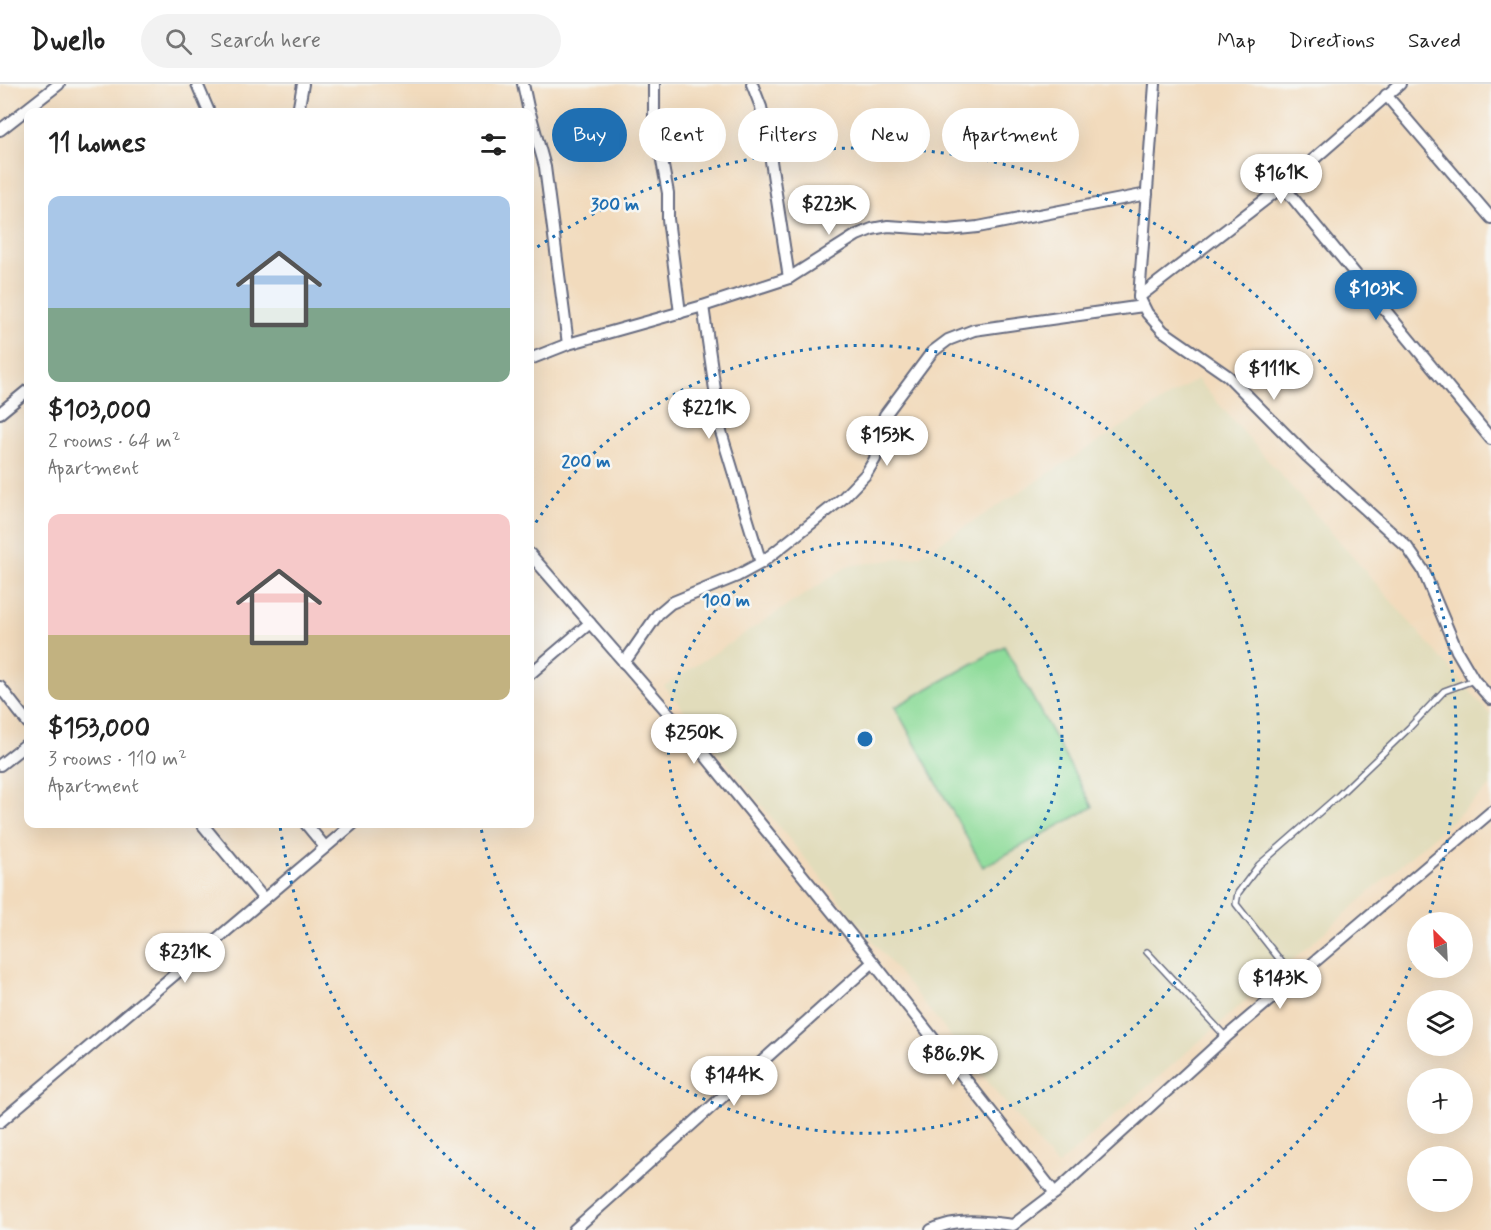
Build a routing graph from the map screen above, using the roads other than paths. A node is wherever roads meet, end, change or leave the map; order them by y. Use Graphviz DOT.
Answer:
graph roads {
  1 [pos="59,84"];
  2 [pos="197,84"];
  3 [pos="303,84"];
  4 [pos="523,84"];
  5 [pos="654,84"];
  6 [pos="752,84"];
  7 [pos="1155,84"];
  8 [pos="1400,84"];
  9 [pos="1386,95"];
  10 [pos="28,108"];
  11 [pos="207,108"];
  12 [pos="299,108"];
  13 [pos="528,108"];
  14 [pos="24,111"];
  15 [pos="0,130"];
  16 [pos="534,130"];
  17 [pos="1283,186"];
  18 [pos="1147,194"];
  19 [pos="1491,218"];
  20 [pos="789,279"];
  21 [pos="1141,301"];
  22 [pos="704,306"];
  23 [pos="680,312"];
  24 [pos="568,344"];
  25 [pos="534,357"];
  26 [pos="24,393"];
  27 [pos="0,413"];
  28 [pos="1491,439"];
  29 [pos="534,559"];
  30 [pos="761,563"];
  31 [pos="590,623"];
  32 [pos="624,663"];
  33 [pos="534,671"];
  34 [pos="1474,680"];
  35 [pos="0,687"];
  36 [pos="1491,699"];
  37 [pos="24,718"];
  38 [pos="24,746"];
  39 [pos="0,765"];
  40 [pos="1491,812"];
  41 [pos="205,828"];
  42 [pos="309,828"];
  43 [pos="348,828"];
  44 [pos="325,848"];
  45 [pos="264,898"];
  46 [pos="1147,952"];
  47 [pos="873,962"];
  48 [pos="1295,979"];
  49 [pos="1226,1037"];
  50 [pos="0,1122"];
  51 [pos="1054,1193"];
  52 [pos="1010,1227"];
  53 [pos="574,1230"];
  54 [pos="931,1230"];
  1 -- 10 [label="street"];
  2 -- 11 [label="street"];
  3 -- 12 [label="street"];
  4 -- 13 [label="street"];
  5 -- 23 [label="street"];
  6 -- 20 [label="street"];
  7 -- 18 [label="street"];
  8 -- 9 [label="street"];
  9 -- 17 [label="street"];
  9 -- 19 [label="street"];
  14 -- 15 [label="street"];
  16 -- 24 [label="street"];
  17 -- 21 [label="street"];
  17 -- 28 [label="street"];
  18 -- 20 [label="street"];
  18 -- 21 [label="street"];
  20 -- 22 [label="street"];
  21 -- 30 [label="street"];
  21 -- 34 [label="street"];
  22 -- 23 [label="street"];
  22 -- 30 [label="street"];
  23 -- 24 [label="street"];
  24 -- 25 [label="street"];
  26 -- 27 [label="street"];
  29 -- 31 [label="street"];
  30 -- 32 [label="street"];
  31 -- 32 [label="street"];
  31 -- 33 [label="street"];
  32 -- 47 [label="street"];
  34 -- 36 [label="street"];
  34 -- 48 [label="lane"];
  35 -- 37 [label="street"];
  38 -- 39 [label="street"];
  40 -- 48 [label="street"];
  41 -- 45 [label="street"];
  42 -- 44 [label="street"];
  43 -- 44 [label="street"];
  44 -- 45 [label="street"];
  45 -- 50 [label="street"];
  46 -- 49 [label="lane"];
  47 -- 51 [label="street"];
  47 -- 53 [label="street"];
  48 -- 49 [label="street"];
  49 -- 51 [label="street"];
  51 -- 52 [label="street"];
  52 -- 54 [label="street"];
}
